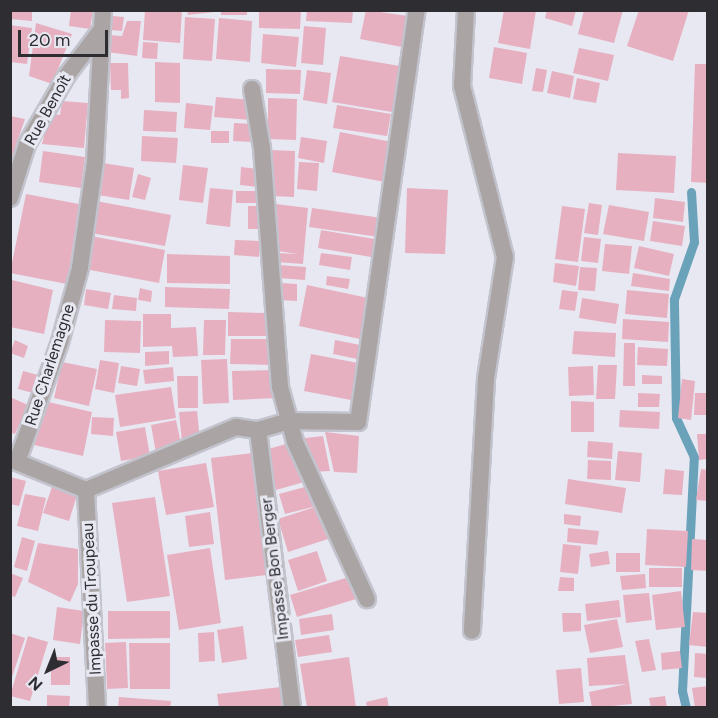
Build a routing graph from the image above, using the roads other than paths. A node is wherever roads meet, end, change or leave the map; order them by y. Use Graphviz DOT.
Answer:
graph roads {
  1 [pos="102,10"];
  2 [pos="417,10"];
  3 [pos="466,10"];
  4 [pos="101,30"];
  5 [pos="252,89"];
  6 [pos="10,198"];
  7 [pos="289,421"];
  8 [pos="258,430"];
  9 [pos="86,490"];
  10 [pos="367,599"];
  11 [pos="472,631"];
  12 [pos="98,708"];
  13 [pos="292,708"];
  1 -- 4 [label="street, Rue Charlemagne"];
  2 -- 7 [label="street"];
  3 -- 11 [label="street"];
  4 -- 6 [label="street, Rue Benoît"];
  4 -- 9 [label="street, Rue Charlemagne"];
  5 -- 7 [label="street"];
  7 -- 8 [label="street"];
  7 -- 10 [label="street"];
  8 -- 9 [label="street"];
  8 -- 13 [label="street, Impasse Bon Berger"];
  9 -- 12 [label="street, Impasse du Troupeau"];
}
